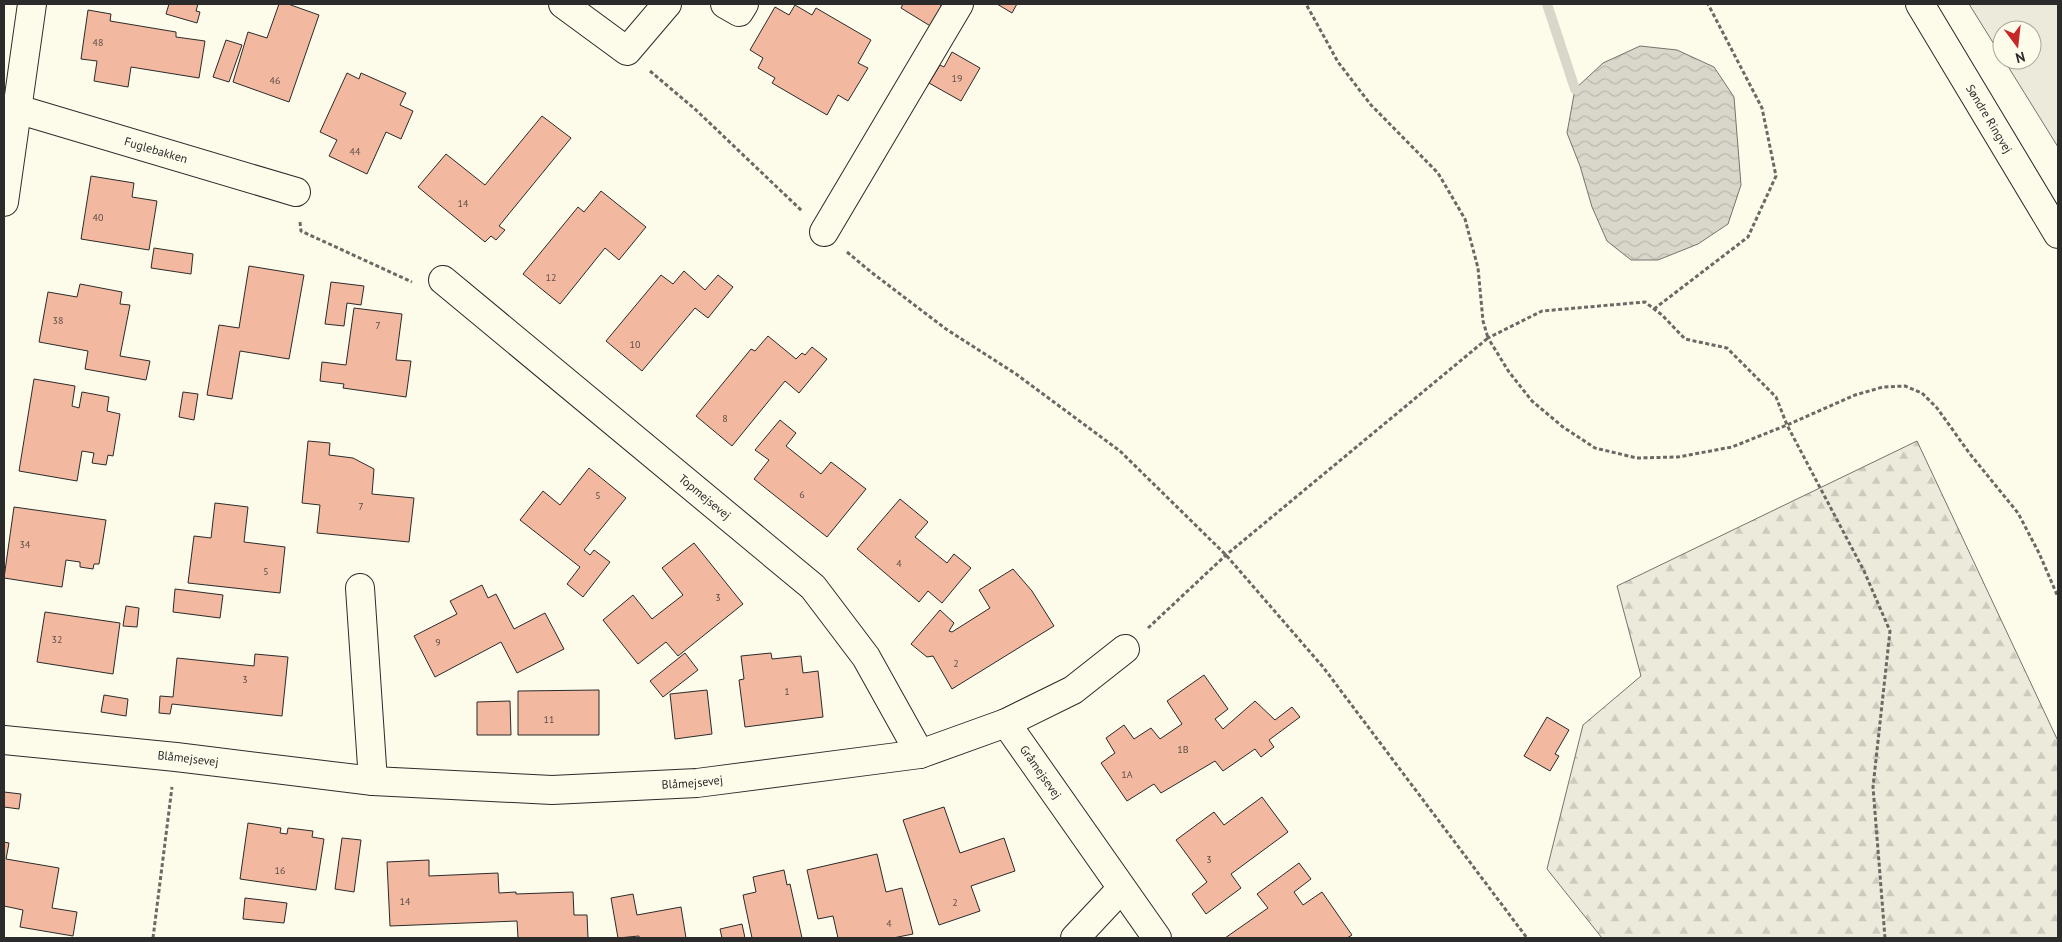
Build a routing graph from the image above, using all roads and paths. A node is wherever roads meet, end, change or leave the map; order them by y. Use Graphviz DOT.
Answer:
graph roads {
  1 [pos="32,4"];
  2 [pos="667,4"];
  3 [pos="725,4"];
  4 [pos="744,4"];
  5 [pos="959,4"];
  6 [pos="1306,4"];
  7 [pos="1708,4"];
  8 [pos="1920,4"];
  9 [pos="566,5"];
  10 [pos="627,51"];
  11 [pos="13,102"];
  12 [pos="296,192"];
  13 [pos="4,202"];
  14 [pos="824,232"];
  15 [pos="2058,234"];
  16 [pos="443,280"];
  17 [pos="1654,309"];
  18 [pos="1488,338"];
  19 [pos="1787,425"];
  20 [pos="1226,555"];
  21 [pos="360,588"];
  22 [pos="2058,597"];
  23 [pos="1126,649"];
  24 [pos="1006,722"];
  25 [pos="4,740"];
  26 [pos="920,754"];
  27 [pos="176,757"];
  28 [pos="373,782"];
  29 [pos="1122,889"];
  30 [pos="154,938"];
  31 [pos="1075,938"];
  32 [pos="1157,938"];
  33 [pos="1526,938"];
  34 [pos="1885,938"];
  1 -- 11 [label="street"];
  2 -- 10 [label="street"];
  3 -- 4 [label="street"];
  5 -- 14 [label="street"];
  6 -- 18 [label="path"];
  7 -- 17 [label="path"];
  8 -- 15 [label="street, Søndre Ringvej"];
  9 -- 10 [label="street"];
  10 -- 14 [label="path"];
  11 -- 12 [label="street, Fuglebakken"];
  11 -- 13 [label="street"];
  12 -- 16 [label="path"];
  14 -- 20 [label="path"];
  16 -- 26 [label="street, Topmejsevej"];
  17 -- 18 [label="path"];
  17 -- 19 [label="path"];
  18 -- 19 [label="path"];
  18 -- 20 [label="path"];
  19 -- 22 [label="path"];
  19 -- 34 [label="path"];
  20 -- 23 [label="path"];
  20 -- 33 [label="path"];
  21 -- 28 [label="street"];
  23 -- 24 [label="street"];
  24 -- 26 [label="street, Blåmejsevej"];
  24 -- 29 [label="street, Gråmejsevej"];
  25 -- 27 [label="street, Blåmejsevej"];
  26 -- 28 [label="street, Blåmejsevej"];
  27 -- 28 [label="street, Blåmejsevej"];
  27 -- 30 [label="path"];
  29 -- 31 [label="street"];
  29 -- 32 [label="street, Gråmejsevej"];
}
